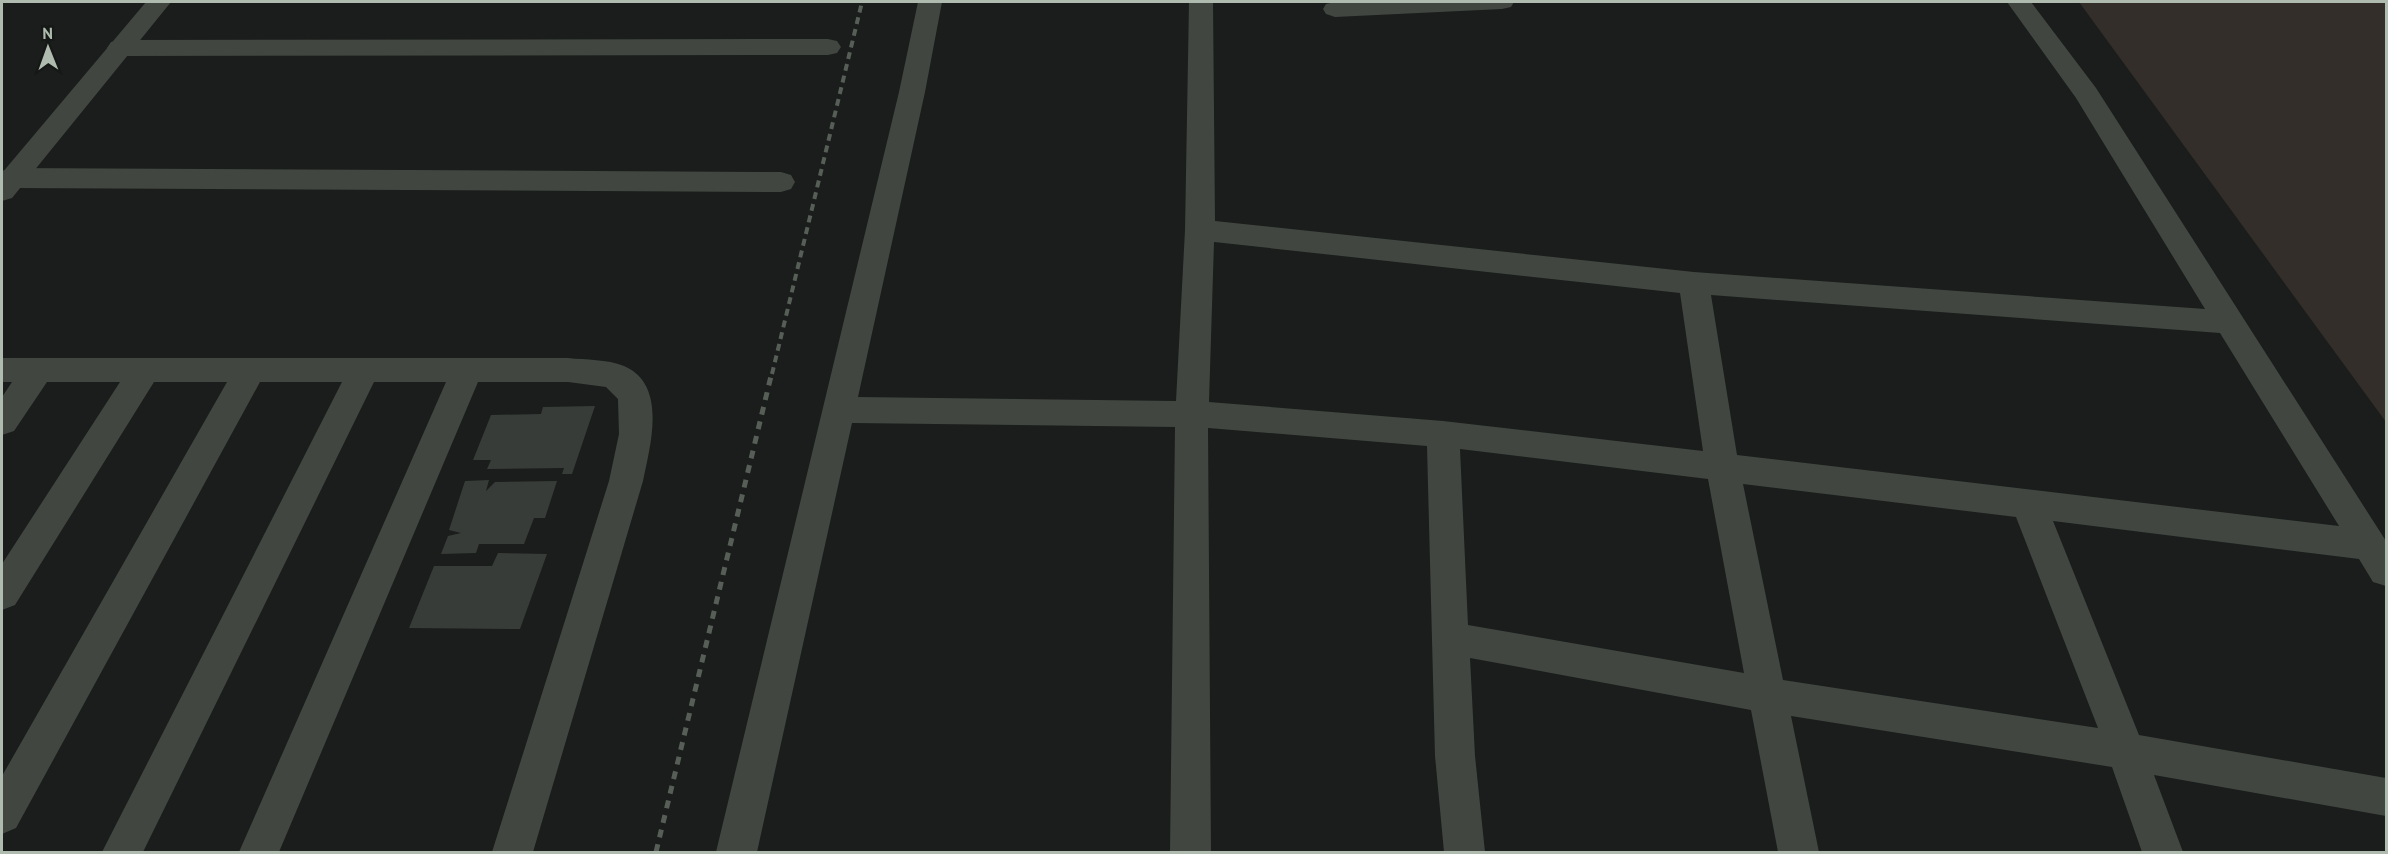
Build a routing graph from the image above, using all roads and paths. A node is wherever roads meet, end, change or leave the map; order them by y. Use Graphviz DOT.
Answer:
graph roads {
  1 [pos="159,2"];
  2 [pos="930,2"];
  3 [pos="1202,2"];
  4 [pos="1502,2"];
  5 [pos="2019,2"];
  6 [pos="1335,9"];
  7 [pos="828,46"];
  8 [pos="120,48"];
  9 [pos="780,182"];
  10 [pos="7,185"];
  11 [pos="1200,230"];
  12 [pos="1694,283"];
  13 [pos="2231,322"];
  14 [pos="2,370"];
  15 [pos="364,370"];
  16 [pos="467,370"];
  17 [pos="37,371"];
  18 [pos="250,371"];
  19 [pos="144,372"];
  20 [pos="838,410"];
  21 [pos="1192,414"];
  22 [pos="2,422"];
  23 [pos="1443,434"];
  24 [pos="1722,466"];
  25 [pos="2028,503"];
  26 [pos="2379,558"];
  27 [pos="2,594"];
  28 [pos="1450,638"];
  29 [pos="1767,695"];
  30 [pos="2126,751"];
  31 [pos="2386,796"];
  32 [pos="2,814"];
  33 [pos="122,852"];
  34 [pos="259,852"];
  35 [pos="513,852"];
  36 [pos="736,852"];
  37 [pos="1191,852"];
  38 [pos="1464,852"];
  39 [pos="1798,852"];
  40 [pos="2162,852"];
  1 -- 8 [label="street"];
  2 -- 20 [label="street"];
  3 -- 11 [label="street"];
  4 -- 6 [label="street"];
  5 -- 13 [label="street"];
  7 -- 8 [label="street"];
  8 -- 10 [label="street"];
  9 -- 10 [label="street"];
  11 -- 12 [label="street"];
  11 -- 21 [label="street"];
  12 -- 13 [label="street"];
  12 -- 24 [label="street"];
  13 -- 26 [label="street"];
  14 -- 17 [label="street"];
  15 -- 16 [label="street"];
  15 -- 18 [label="street"];
  15 -- 33 [label="street"];
  16 -- 34 [label="street"];
  16 -- 35 [label="street"];
  17 -- 19 [label="street"];
  17 -- 22 [label="street"];
  18 -- 19 [label="street"];
  18 -- 32 [label="street"];
  19 -- 27 [label="street"];
  20 -- 21 [label="street"];
  20 -- 36 [label="street"];
  21 -- 23 [label="street"];
  21 -- 37 [label="street"];
  23 -- 24 [label="street"];
  23 -- 28 [label="street"];
  24 -- 25 [label="street"];
  24 -- 29 [label="street"];
  25 -- 26 [label="street"];
  25 -- 30 [label="street"];
  28 -- 29 [label="street"];
  28 -- 38 [label="street"];
  29 -- 30 [label="street"];
  29 -- 39 [label="street"];
  30 -- 31 [label="street"];
  30 -- 40 [label="street"];
}
